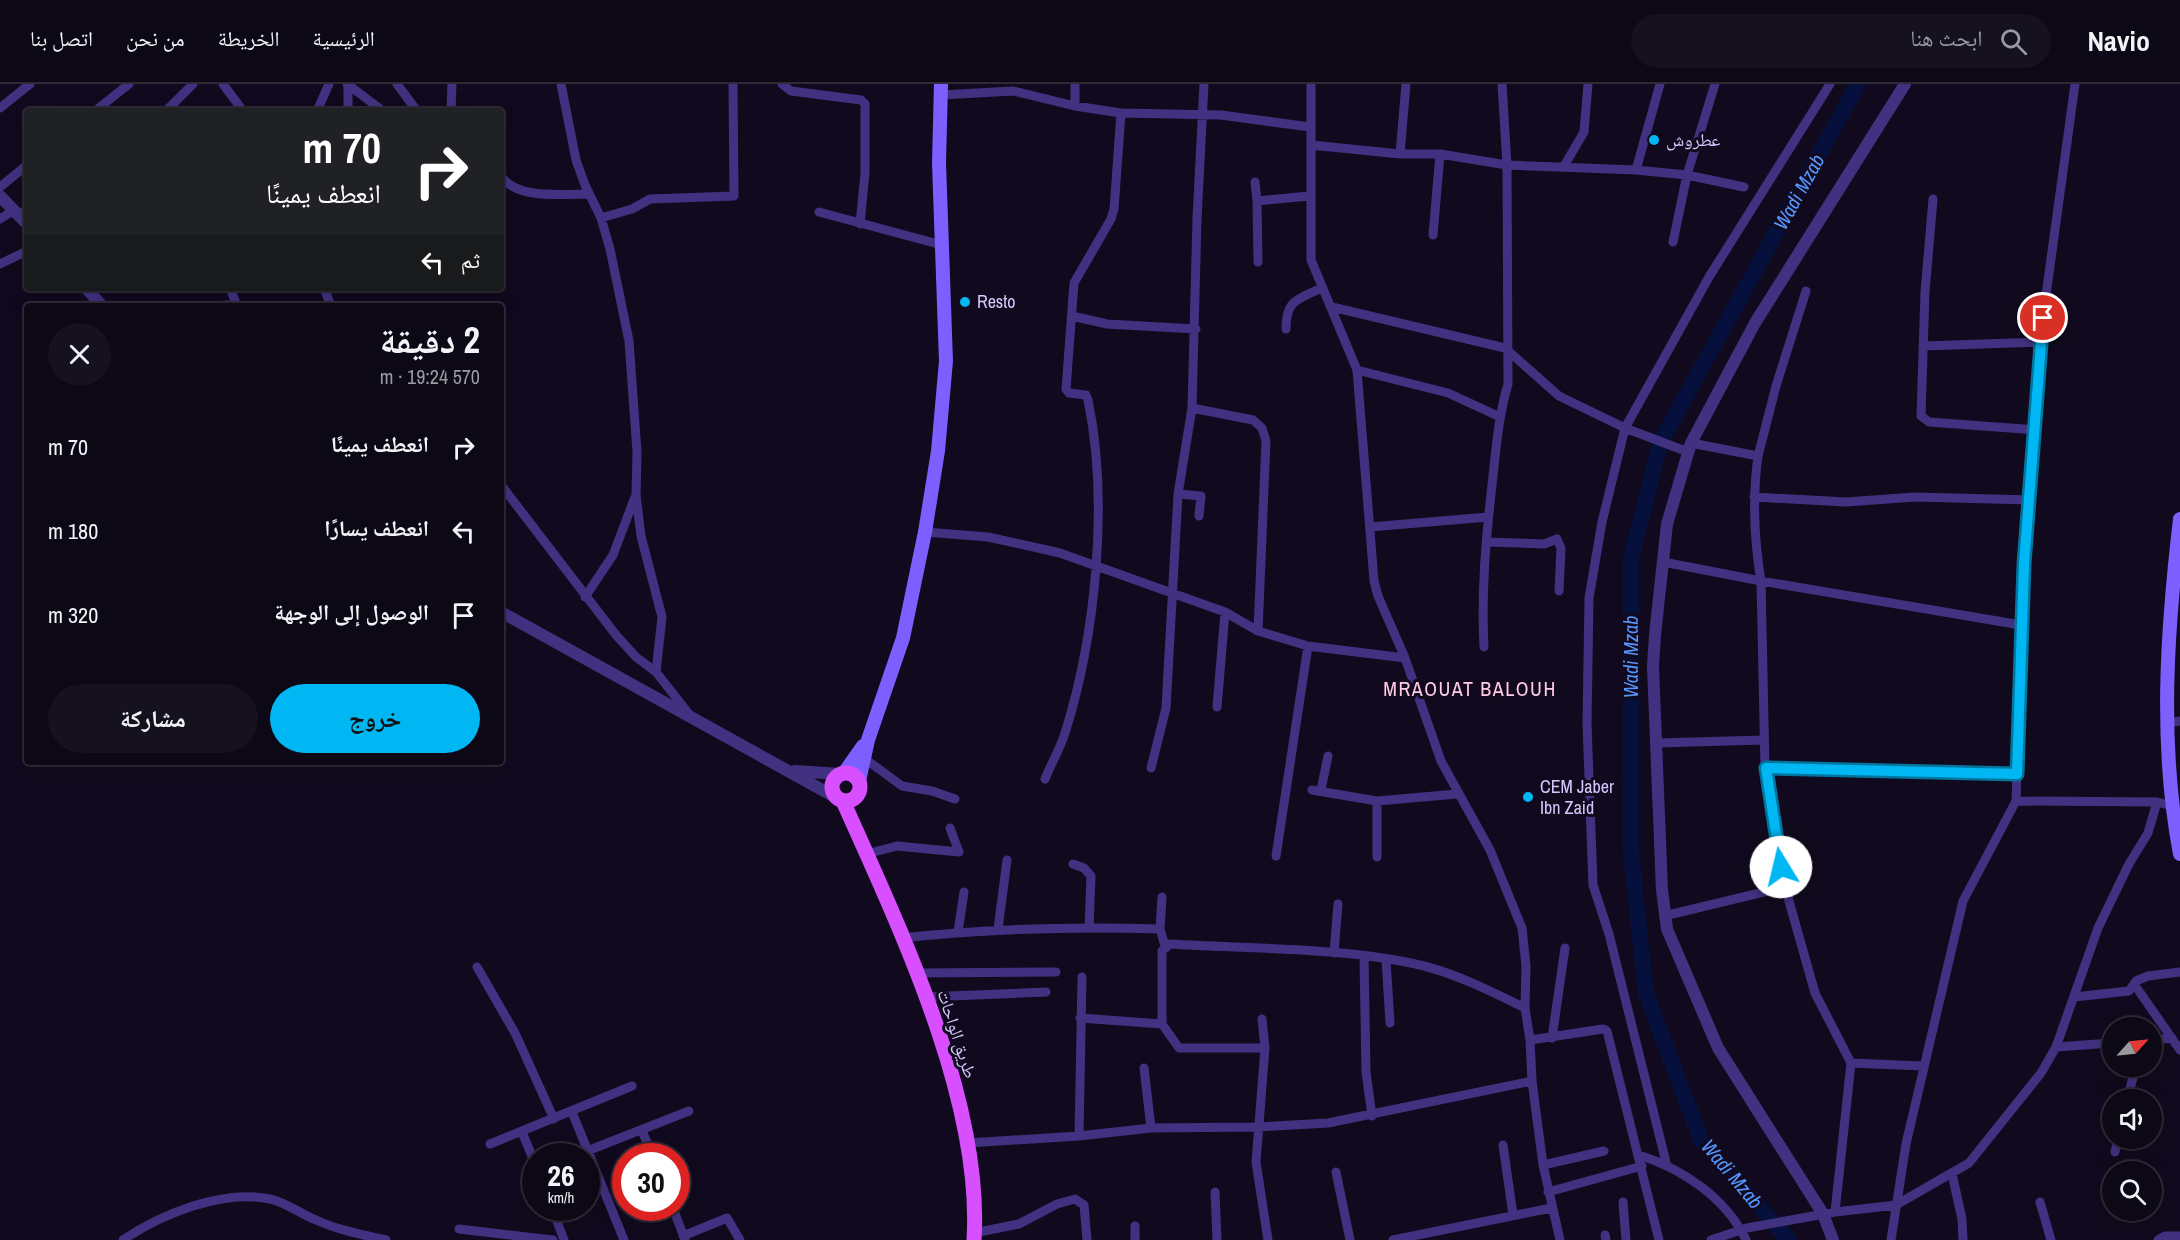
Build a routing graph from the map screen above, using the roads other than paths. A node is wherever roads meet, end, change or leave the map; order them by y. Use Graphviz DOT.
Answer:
graph roads {
  1 [pos="30,84"];
  2 [pos="193,84"];
  3 [pos="223,84"];
  4 [pos="329,84"];
  5 [pos="397,84"];
  6 [pos="452,84"];
  7 [pos="561,84"];
  8 [pos="733,84"];
  9 [pos="782,84"];
  10 [pos="1075,84"];
  11 [pos="1204,84"];
  12 [pos="1311,84"];
  13 [pos="1406,84"];
  14 [pos="1502,84"];
  15 [pos="1588,84"];
  16 [pos="1660,84"];
  17 [pos="1715,84"];
  18 [pos="1830,84"];
  19 [pos="1905,84"];
  20 [pos="2075,84"];
  21 [pos="347,85"];
  22 [pos="122,86"];
  23 [pos="941,89"];
  24 [pos="1075,106"];
  25 [pos="0,108"];
  26 [pos="98,108"];
  27 [pos="169,108"];
  28 [pos="241,108"];
  29 [pos="318,108"];
  30 [pos="348,108"];
  31 [pos="379,108"];
  32 [pos="415,108"];
  33 [pos="451,108"];
  34 [pos="1121,113"];
  35 [pos="1202,115"];
  36 [pos="1310,127"];
  37 [pos="1311,145"];
  38 [pos="1400,154"];
  39 [pos="1440,154"];
  40 [pos="1507,165"];
  41 [pos="1564,166"];
  42 [pos="24,167"];
  43 [pos="1636,170"];
  44 [pos="1688,176"];
  45 [pos="504,180"];
  46 [pos="1255,182"];
  47 [pos="0,187"];
  48 [pos="1744,187"];
  49 [pos="589,194"];
  50 [pos="0,195"];
  51 [pos="1309,196"];
  52 [pos="1933,199"];
  53 [pos="1257,201"];
  54 [pos="819,212"];
  55 [pos="22,214"];
  56 [pos="602,218"];
  57 [pos="0,219"];
  58 [pos="860,224"];
  59 [pos="1433,235"];
  60 [pos="1673,242"];
  61 [pos="942,245"];
  62 [pos="24,252"];
  63 [pos="1258,262"];
  64 [pos="0,264"];
  65 [pos="1321,288"];
  66 [pos="89,291"];
  67 [pos="1806,291"];
  68 [pos="99,303"];
  69 [pos="1332,307"];
  70 [pos="1072,316"];
  71 [pos="1286,328"];
  72 [pos="1196,330"];
  73 [pos="2040,342"];
  74 [pos="1923,346"];
  75 [pos="1506,348"];
  76 [pos="1357,370"];
  77 [pos="1192,408"];
  78 [pos="1498,416"];
  79 [pos="1625,428"];
  80 [pos="2036,430"];
  81 [pos="1689,447"];
  82 [pos="1758,456"];
  83 [pos="504,489"];
  84 [pos="1178,494"];
  85 [pos="636,495"];
  86 [pos="1754,497"];
  87 [pos="2031,500"];
  88 [pos="1199,516"];
  89 [pos="1488,517"];
  90 [pos="2180,519"];
  91 [pos="1370,527"];
  92 [pos="925,532"];
  93 [pos="1487,542"];
  94 [pos="1663,562"];
  95 [pos="1095,565"];
  96 [pos="1761,581"];
  97 [pos="1559,591"];
  98 [pos="1173,594"];
  99 [pos="2176,596"];
  100 [pos="585,597"];
  101 [pos="1225,612"];
  102 [pos="504,614"];
  103 [pos="2021,625"];
  104 [pos="1258,631"];
  105 [pos="1308,646"];
  106 [pos="1484,647"];
  107 [pos="1405,657"];
  108 [pos="656,672"];
  109 [pos="1217,707"];
  110 [pos="689,714"];
  111 [pos="2174,722"];
  112 [pos="869,738"];
  113 [pos="1763,740"];
  114 [pos="1657,743"];
  115 [pos="1328,756"];
  116 [pos="864,759"];
  117 [pos="1151,768"];
  118 [pos="1766,768"];
  119 [pos="790,771"];
  120 [pos="842,773"];
  121 [pos="2017,774"];
  122 [pos="1045,779"];
  123 [pos="859,781"];
  124 [pos="1457,794"];
  125 [pos="844,799"];
  126 [pos="955,799"];
  127 [pos="1377,801"];
  128 [pos="2016,801"];
  129 [pos="2157,802"];
  130 [pos="2172,806"];
  131 [pos="950,828"];
  132 [pos="865,851"];
  133 [pos="2180,854"];
  134 [pos="1276,856"];
  135 [pos="1377,857"];
  136 [pos="1007,860"];
  137 [pos="1073,864"];
  138 [pos="1785,887"];
  139 [pos="964,892"];
  140 [pos="1162,897"];
  141 [pos="1338,904"];
  142 [pos="1664,916"];
  143 [pos="1089,927"];
  144 [pos="998,929"];
  145 [pos="1160,929"];
  146 [pos="958,932"];
  147 [pos="901,938"];
  148 [pos="1165,946"];
  149 [pos="1565,948"];
  150 [pos="1334,953"];
  151 [pos="1364,957"];
  152 [pos="1386,960"];
  153 [pos="477,967"];
  154 [pos="1056,972"];
  155 [pos="2180,972"];
  156 [pos="916,973"];
  157 [pos="1082,977"];
  158 [pos="2134,984"];
  159 [pos="1046,992"];
  160 [pos="926,997"];
  161 [pos="2074,997"];
  162 [pos="1525,1008"];
  163 [pos="1080,1018"];
  164 [pos="1262,1019"];
  165 [pos="1390,1023"];
  166 [pos="1162,1024"];
  167 [pos="1552,1038"];
  168 [pos="2172,1038"];
  169 [pos="2162,1039"];
  170 [pos="1530,1040"];
  171 [pos="2102,1044"];
  172 [pos="2056,1047"];
  173 [pos="1265,1048"];
  174 [pos="2180,1050"];
  175 [pos="1851,1063"];
  176 [pos="1923,1066"];
  177 [pos="1144,1068"];
  178 [pos="1532,1081"];
  179 [pos="632,1086"];
  180 [pos="689,1111"];
  181 [pos="572,1112"];
  182 [pos="1372,1116"];
  183 [pos="554,1119"];
  184 [pos="1257,1127"];
  185 [pos="1151,1128"];
  186 [pos="642,1131"];
  187 [pos="522,1132"];
  188 [pos="1078,1136"];
  189 [pos="527,1143"];
  190 [pos="584,1143"];
  191 [pos="647,1143"];
  192 [pos="968,1143"];
  193 [pos="490,1144"];
  194 [pos="1503,1145"];
  195 [pos="600,1146"];
  196 [pos="2116,1149"];
  197 [pos="1604,1151"];
  198 [pos="2115,1152"];
  199 [pos="1639,1155"];
  200 [pos="1543,1165"];
  201 [pos="1642,1166"];
  202 [pos="1667,1166"];
  203 [pos="1336,1172"];
  204 [pos="1952,1174"];
  205 [pos="600,1190"];
  206 [pos="1215,1192"];
  207 [pos="1548,1192"];
  208 [pos="1623,1202"];
  209 [pos="2040,1202"];
  210 [pos="1896,1205"];
  211 [pos="1551,1208"];
  212 [pos="1824,1214"];
  213 [pos="1513,1215"];
  214 [pos="557,1221"];
  215 [pos="677,1221"];
  216 [pos="1135,1226"];
  217 [pos="1744,1228"];
  218 [pos="459,1229"];
  219 [pos="2180,1236"];
  220 [pos="501,1237"];
  221 [pos="974,1237"];
  222 [pos="684,1238"];
  223 [pos="123,1240"];
  224 [pos="386,1240"];
  225 [pos="553,1240"];
  226 [pos="564,1240"];
  227 [pos="624,1240"];
  228 [pos="740,1240"];
  229 [pos="1088,1240"];
  230 [pos="1135,1240"];
  231 [pos="1217,1240"];
  232 [pos="1268,1240"];
  233 [pos="1350,1240"];
  234 [pos="1393,1240"];
  235 [pos="1560,1240"];
  236 [pos="1626,1240"];
  237 [pos="1659,1240"];
  238 [pos="1711,1240"];
  239 [pos="1746,1240"];
  240 [pos="1833,1240"];
  241 [pos="1891,1240"];
  242 [pos="1963,1240"];
  243 [pos="2051,1240"];
  244 [pos="2158,1240"];
  1 -- 25 [label="street"];
  2 -- 27 [label="street"];
  3 -- 28 [label="street"];
  4 -- 29 [label="street"];
  5 -- 32 [label="street"];
  6 -- 33 [label="street"];
  7 -- 49 [label="street"];
  8 -- 56 [label="street"];
  9 -- 58 [label="street"];
  10 -- 24 [label="street"];
  11 -- 35 [label="street"];
  12 -- 36 [label="street"];
  13 -- 38 [label="street"];
  14 -- 40 [label="street"];
  15 -- 41 [label="street"];
  16 -- 43 [label="street"];
  17 -- 44 [label="street"];
  18 -- 79 [label="street"];
  19 -- 81 [label="street"];
  20 -- 73 [label="street"];
  21 -- 30 [label="street"];
  21 -- 31 [label="street"];
  22 -- 26 [label="street"];
  23 -- 24 [label="street"];
  23 -- 61 [label="main road"];
  24 -- 34 [label="street"];
  34 -- 35 [label="street"];
  34 -- 70 [label="street"];
  35 -- 36 [label="street"];
  35 -- 72 [label="street"];
  36 -- 37 [label="street"];
  37 -- 38 [label="street"];
  37 -- 51 [label="street"];
  38 -- 39 [label="street"];
  39 -- 40 [label="street"];
  39 -- 59 [label="street"];
  40 -- 41 [label="street"];
  40 -- 75 [label="street"];
  41 -- 43 [label="street"];
  42 -- 47 [label="street"];
  43 -- 44 [label="street"];
  44 -- 48 [label="street"];
  44 -- 60 [label="street"];
  45 -- 49 [label="street"];
  46 -- 53 [label="street"];
  49 -- 56 [label="street"];
  50 -- 55 [label="street"];
  51 -- 53 [label="street"];
  51 -- 65 [label="street"];
  52 -- 74 [label="street"];
  53 -- 63 [label="street"];
  54 -- 58 [label="street"];
  55 -- 57 [label="street"];
  56 -- 85 [label="street"];
  58 -- 61 [label="street"];
  61 -- 92 [label="main road"];
  62 -- 64 [label="street"];
  65 -- 69 [label="street"];
  65 -- 71 [label="street"];
  66 -- 68 [label="street"];
  67 -- 82 [label="street"];
  69 -- 75 [label="street"];
  69 -- 76 [label="street"];
  70 -- 72 [label="street"];
  70 -- 95 [label="street"];
  72 -- 77 [label="street"];
  73 -- 74 [label="street"];
  73 -- 80 [label="street"];
  74 -- 80 [label="street"];
  75 -- 78 [label="street"];
  75 -- 79 [label="street"];
  76 -- 78 [label="street"];
  76 -- 91 [label="street"];
  77 -- 84 [label="street"];
  77 -- 104 [label="street"];
  78 -- 89 [label="street"];
  79 -- 81 [label="street"];
  79 -- 202 [label="street"];
  80 -- 87 [label="street"];
  81 -- 82 [label="street"];
  81 -- 94 [label="street"];
  82 -- 86 [label="street"];
  83 -- 100 [label="street"];
  84 -- 88 [label="street"];
  84 -- 98 [label="street"];
  85 -- 100 [label="street"];
  85 -- 108 [label="street"];
  86 -- 87 [label="street"];
  86 -- 96 [label="street"];
  87 -- 103 [label="street"];
  89 -- 91 [label="street"];
  89 -- 93 [label="street"];
  90 -- 99 [label="main road"];
  91 -- 107 [label="street"];
  92 -- 95 [label="street"];
  92 -- 112 [label="main road"];
  93 -- 97 [label="street"];
  93 -- 106 [label="street"];
  94 -- 96 [label="street"];
  94 -- 114 [label="street"];
  95 -- 98 [label="street"];
  95 -- 122 [label="street"];
  96 -- 103 [label="street"];
  96 -- 113 [label="street"];
  98 -- 101 [label="street"];
  98 -- 117 [label="street"];
  99 -- 111 [label="main road"];
  100 -- 108 [label="street"];
  101 -- 104 [label="street"];
  101 -- 109 [label="street"];
  102 -- 110 [label="street"];
  103 -- 121 [label="street"];
  104 -- 105 [label="street"];
  105 -- 107 [label="street"];
  105 -- 134 [label="street"];
  107 -- 124 [label="street"];
  108 -- 110 [label="street"];
  110 -- 119 [label="street"];
  111 -- 130 [label="main road"];
  112 -- 116 [label="main road"];
  112 -- 120 [label="main road"];
  113 -- 114 [label="street"];
  113 -- 118 [label="street"];
  114 -- 142 [label="street"];
  115 -- 127 [label="street"];
  116 -- 123 [label="main road"];
  116 -- 126 [label="street"];
  118 -- 121 [label="street"];
  118 -- 138 [label="street"];
  119 -- 120 [label="street"];
  119 -- 125 [label="street"];
  120 -- 123 [label="main road"];
  120 -- 125 [label="main road"];
  121 -- 128 [label="street"];
  123 -- 125 [label="main road"];
  124 -- 127 [label="street"];
  124 -- 162 [label="street"];
  125 -- 132 [label="main road, طريق الواحات"];
  127 -- 135 [label="street"];
  128 -- 129 [label="street"];
  128 -- 176 [label="street"];
  129 -- 130 [label="street"];
  129 -- 161 [label="street"];
  130 -- 133 [label="main road"];
  131 -- 132 [label="street"];
  132 -- 147 [label="main road, طريق الواحات"];
  136 -- 144 [label="street"];
  137 -- 143 [label="street"];
  138 -- 142 [label="street"];
  138 -- 175 [label="street"];
  139 -- 146 [label="street"];
  140 -- 145 [label="street"];
  141 -- 150 [label="street"];
  142 -- 212 [label="street"];
  143 -- 144 [label="street"];
  143 -- 145 [label="street"];
  144 -- 146 [label="street"];
  145 -- 148 [label="street"];
  146 -- 147 [label="street"];
  147 -- 156 [label="main road, طريق الواحات"];
  148 -- 150 [label="street"];
  148 -- 166 [label="street"];
  149 -- 167 [label="street"];
  150 -- 151 [label="street"];
  151 -- 152 [label="street"];
  151 -- 182 [label="street"];
  152 -- 162 [label="street"];
  152 -- 165 [label="street"];
  153 -- 183 [label="street"];
  154 -- 156 [label="street"];
  155 -- 158 [label="street"];
  156 -- 160 [label="main road, طريق الواحات"];
  157 -- 163 [label="street"];
  158 -- 161 [label="street"];
  158 -- 168 [label="street"];
  159 -- 160 [label="street"];
  160 -- 192 [label="main road, طريق الواحات"];
  161 -- 172 [label="street"];
  162 -- 170 [label="street"];
  163 -- 166 [label="street"];
  163 -- 188 [label="street"];
  164 -- 173 [label="street"];
  166 -- 173 [label="street"];
  167 -- 170 [label="street"];
  167 -- 199 [label="street"];
  168 -- 169 [label="street"];
  168 -- 174 [label="street"];
  170 -- 178 [label="street"];
  171 -- 172 [label="street"];
  172 -- 204 [label="street"];
  173 -- 184 [label="street"];
  175 -- 176 [label="street"];
  175 -- 212 [label="street"];
  176 -- 210 [label="street"];
  177 -- 185 [label="street"];
  178 -- 182 [label="street"];
  178 -- 200 [label="street"];
  179 -- 181 [label="street"];
  180 -- 186 [label="street"];
  181 -- 183 [label="street"];
  181 -- 190 [label="street"];
  182 -- 184 [label="street"];
  183 -- 187 [label="street"];
  184 -- 185 [label="street"];
  184 -- 232 [label="street"];
  185 -- 188 [label="street"];
  186 -- 191 [label="street"];
  186 -- 195 [label="street"];
  187 -- 189 [label="street"];
  187 -- 193 [label="street"];
  188 -- 192 [label="street"];
  192 -- 221 [label="main road, طريق الواحات"];
  194 -- 213 [label="street"];
  196 -- 198 [label="street"];
  197 -- 200 [label="street"];
  199 -- 201 [label="street"];
  199 -- 202 [label="street"];
  200 -- 207 [label="street"];
  201 -- 207 [label="street"];
  201 -- 237 [label="street"];
  202 -- 217 [label="street"];
  203 -- 233 [label="street"];
  204 -- 210 [label="street"];
  204 -- 242 [label="street"];
  205 -- 227 [label="street"];
  206 -- 231 [label="street"];
  207 -- 211 [label="street"];
  208 -- 236 [label="street"];
  209 -- 243 [label="street"];
  210 -- 212 [label="street"];
  210 -- 241 [label="street"];
  211 -- 213 [label="street"];
  211 -- 235 [label="street"];
  212 -- 217 [label="street"];
  212 -- 240 [label="street"];
  213 -- 234 [label="street"];
  214 -- 226 [label="street"];
  215 -- 222 [label="street"];
  216 -- 230 [label="street"];
  217 -- 238 [label="street"];
  217 -- 239 [label="street"];
  218 -- 220 [label="street"];
  219 -- 244 [label="street"];
  220 -- 225 [label="street"];
  221 -- 229 [label="street"];
  222 -- 228 [label="street"];
  223 -- 224 [label="street"];
}
